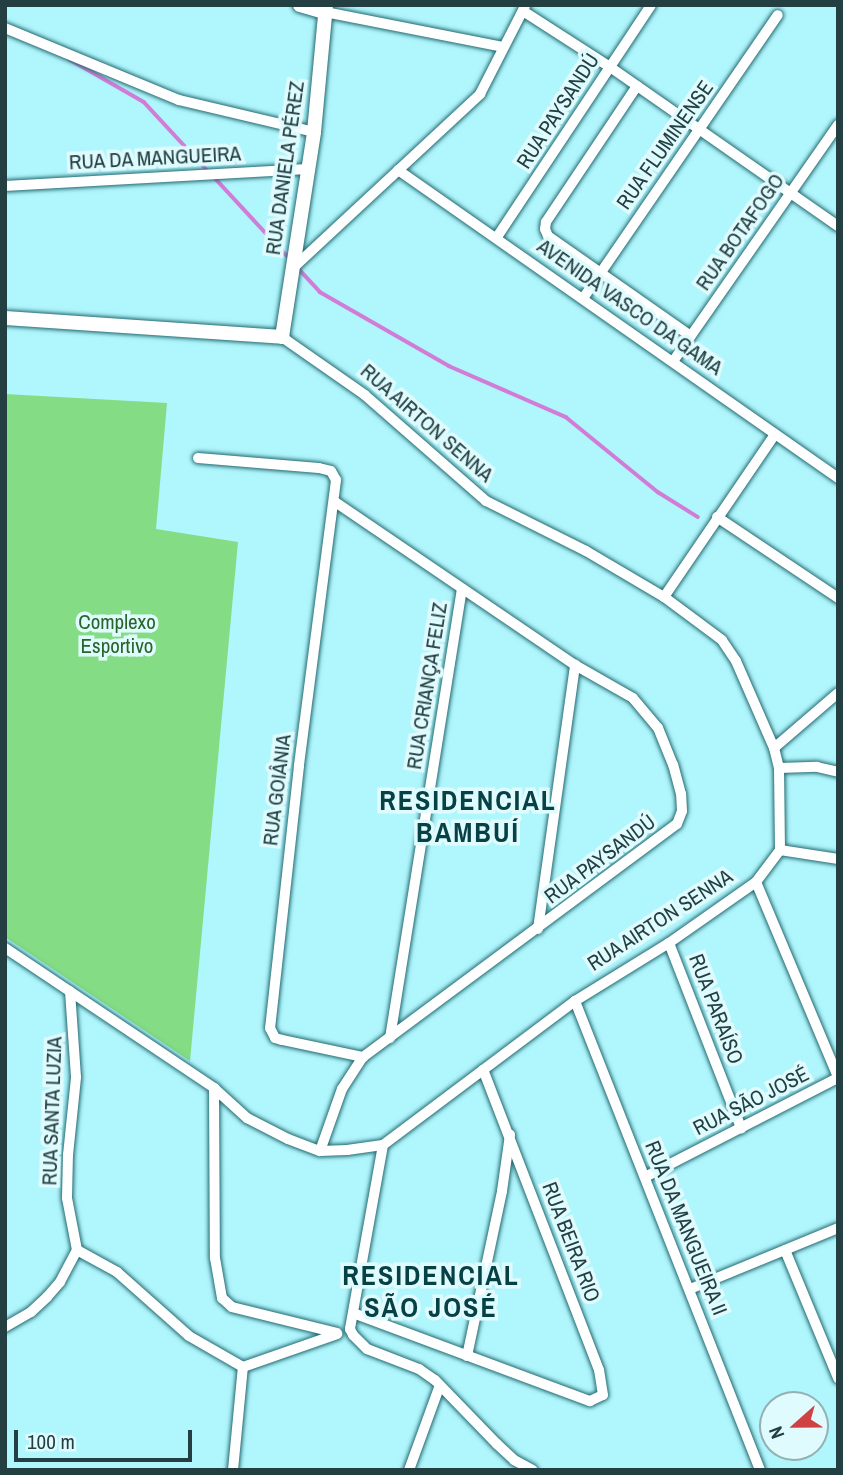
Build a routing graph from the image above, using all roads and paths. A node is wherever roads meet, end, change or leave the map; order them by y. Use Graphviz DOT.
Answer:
graph roads {
  1 [pos="300,5"];
  2 [pos="651,5"];
  3 [pos="524,8"];
  4 [pos="325,9"];
  5 [pos="778,15"];
  6 [pos="5,28"];
  7 [pos="503,47"];
  8 [pos="610,67"];
  9 [pos="637,86"];
  10 [pos="838,125"];
  11 [pos="699,130"];
  12 [pos="314,132"];
  13 [pos="307,169"];
  14 [pos="398,170"];
  15 [pos="5,186"];
  16 [pos="790,192"];
  17 [pos="838,226"];
  18 [pos="498,237"];
  19 [pos="295,264"];
  20 [pos="600,273"];
  21 [pos="584,297"];
  22 [pos="5,317"];
  23 [pos="691,336"];
  24 [pos="282,337"];
  25 [pos="674,360"];
  26 [pos="775,434"];
  27 [pos="198,458"];
  28 [pos="838,478"];
  29 [pos="335,502"];
  30 [pos="717,517"];
  31 [pos="462,589"];
  32 [pos="664,597"];
  33 [pos="838,598"];
  34 [pos="575,665"];
  35 [pos="838,692"];
  36 [pos="774,748"];
  37 [pos="779,768"];
  38 [pos="838,772"];
  39 [pos="780,850"];
  40 [pos="838,859"];
  41 [pos="756,882"];
  42 [pos="538,929"];
  43 [pos="669,943"];
  44 [pos="5,948"];
  45 [pos="70,991"];
  46 [pos="575,1000"];
  47 [pos="390,1038"];
  48 [pos="363,1057"];
  49 [pos="483,1070"];
  50 [pos="838,1078"];
  51 [pos="214,1088"];
  52 [pos="741,1128"];
  53 [pos="510,1135"];
  54 [pos="383,1145"];
  55 [pos="320,1151"];
  56 [pos="645,1177"];
  57 [pos="838,1228"];
  58 [pos="77,1250"];
  59 [pos="785,1250"];
  60 [pos="690,1289"];
  61 [pos="353,1313"];
  62 [pos="5,1327"];
  63 [pos="350,1329"];
  64 [pos="337,1334"];
  65 [pos="467,1356"];
  66 [pos="243,1367"];
  67 [pos="838,1378"];
  68 [pos="440,1384"];
  69 [pos="512,1465"];
  70 [pos="233,1470"];
  71 [pos="409,1470"];
  72 [pos="533,1470"];
  73 [pos="760,1470"];
  1 -- 4 [label="street"];
  2 -- 8 [label="street, RUA PAYSANDÚ"];
  3 -- 7 [label="street"];
  3 -- 8 [label="street"];
  4 -- 7 [label="street"];
  4 -- 12 [label="street, RUA DANIELA PÉREZ"];
  5 -- 11 [label="street, RUA FLUMINENSE"];
  6 -- 12 [label="street"];
  7 -- 14 [label="street"];
  8 -- 9 [label="street"];
  8 -- 18 [label="street, RUA PAYSANDÚ"];
  9 -- 11 [label="street"];
  9 -- 20 [label="street"];
  10 -- 16 [label="street, RUA BOTAFOGO"];
  11 -- 16 [label="street"];
  11 -- 20 [label="street, RUA FLUMINENSE"];
  12 -- 13 [label="street, RUA DANIELA PÉREZ"];
  13 -- 15 [label="street, RUA DA MANGUEIRA"];
  13 -- 19 [label="street, RUA DANIELA PÉREZ"];
  14 -- 18 [label="street, AVENIDA VASCO DA GAMA"];
  14 -- 19 [label="street"];
  16 -- 17 [label="street"];
  16 -- 23 [label="street, RUA BOTAFOGO"];
  18 -- 21 [label="street, AVENIDA VASCO DA GAMA"];
  19 -- 24 [label="street, RUA DANIELA PÉREZ"];
  20 -- 21 [label="street, RUA FLUMINENSE"];
  20 -- 23 [label="street"];
  21 -- 25 [label="street, AVENIDA VASCO DA GAMA"];
  22 -- 24 [label="street"];
  23 -- 25 [label="street, RUA BOTAFOGO"];
  24 -- 32 [label="street, RUA AIRTON SENNA"];
  25 -- 26 [label="street, AVENIDA VASCO DA GAMA"];
  26 -- 28 [label="street, AVENIDA VASCO DA GAMA"];
  26 -- 30 [label="street"];
  27 -- 29 [label="street, RUA GOIÂNIA"];
  29 -- 31 [label="street, RUA PAYSANDÚ"];
  29 -- 48 [label="street, RUA GOIÂNIA"];
  30 -- 32 [label="street"];
  30 -- 33 [label="street"];
  31 -- 34 [label="street, RUA PAYSANDÚ"];
  31 -- 47 [label="street, RUA CRIANÇA FELIZ"];
  32 -- 36 [label="street, RUA AIRTON SENNA"];
  34 -- 42 [label="street"];
  34 -- 42 [label="street, RUA PAYSANDÚ"];
  35 -- 36 [label="street"];
  36 -- 37 [label="street, RUA AIRTON SENNA"];
  37 -- 38 [label="street"];
  37 -- 39 [label="street, RUA AIRTON SENNA"];
  39 -- 40 [label="street"];
  39 -- 41 [label="street, RUA AIRTON SENNA"];
  41 -- 43 [label="street, RUA AIRTON SENNA"];
  41 -- 50 [label="street"];
  42 -- 47 [label="street, RUA PAYSANDÚ"];
  43 -- 46 [label="street, RUA AIRTON SENNA"];
  43 -- 52 [label="street, RUA PARAÍSO"];
  44 -- 45 [label="street"];
  45 -- 51 [label="street"];
  45 -- 58 [label="street, RUA SANTA LUZIA"];
  46 -- 49 [label="street, RUA AIRTON SENNA"];
  46 -- 56 [label="street, RUA DA MANGUEIRA II"];
  47 -- 48 [label="street, RUA PAYSANDÚ"];
  48 -- 55 [label="street, RUA PAYSANDÚ"];
  49 -- 53 [label="street, RUA BEIRA RIO"];
  49 -- 54 [label="street, RUA AIRTON SENNA"];
  50 -- 52 [label="street, RUA SÃO JOSÉ"];
  51 -- 55 [label="street"];
  51 -- 64 [label="street"];
  52 -- 56 [label="street, RUA SÃO JOSÉ"];
  53 -- 65 [label="street"];
  53 -- 65 [label="street, RUA BEIRA RIO"];
  54 -- 55 [label="street"];
  54 -- 61 [label="street"];
  56 -- 60 [label="street, RUA DA MANGUEIRA II"];
  57 -- 59 [label="street"];
  58 -- 62 [label="street"];
  58 -- 66 [label="street"];
  59 -- 60 [label="street"];
  59 -- 67 [label="street"];
  60 -- 73 [label="street, RUA DA MANGUEIRA II"];
  61 -- 63 [label="street"];
  61 -- 65 [label="street"];
  63 -- 64 [label="street"];
  63 -- 68 [label="street"];
  64 -- 66 [label="street"];
  66 -- 70 [label="street"];
  68 -- 69 [label="street"];
  68 -- 71 [label="street"];
  69 -- 72 [label="street"];
}
